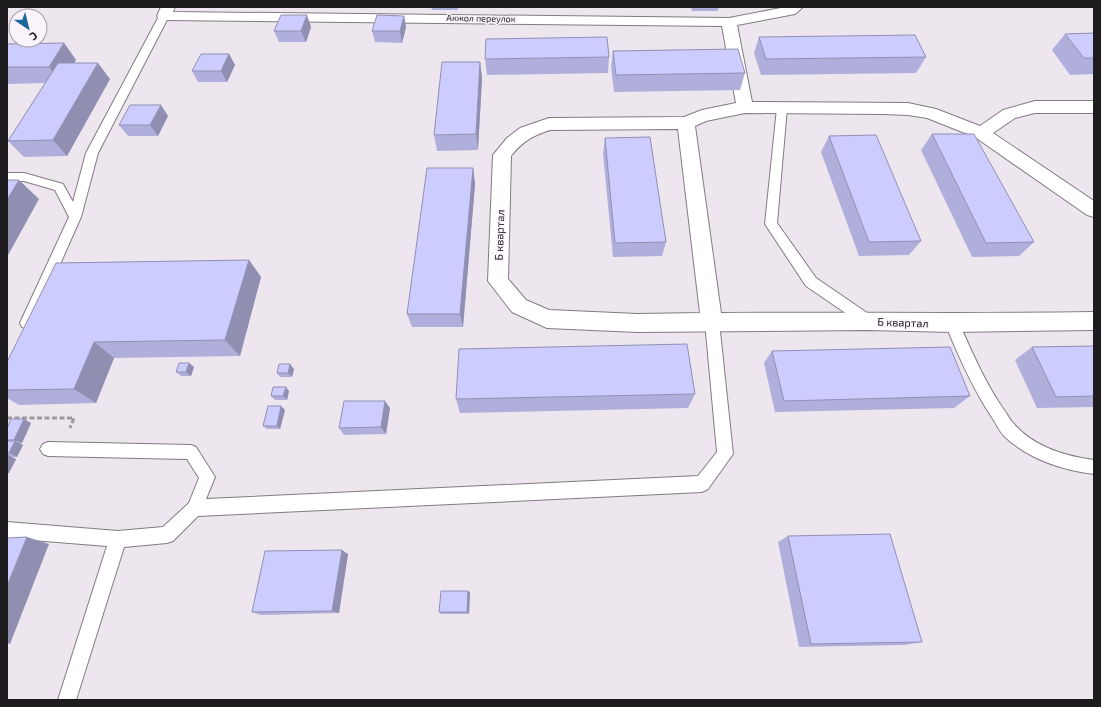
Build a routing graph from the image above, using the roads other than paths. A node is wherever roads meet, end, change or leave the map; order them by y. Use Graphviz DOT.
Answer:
graph roads {
  1 [pos="796,7"];
  2 [pos="166,11"];
  3 [pos="729,22"];
  4 [pos="745,107"];
  5 [pos="1094,107"];
  6 [pos="782,108"];
  7 [pos="686,122"];
  8 [pos="982,133"];
  9 [pos="7,177"];
  10 [pos="1094,210"];
  11 [pos="75,217"];
  12 [pos="868,321"];
  13 [pos="1094,321"];
  14 [pos="712,322"];
  15 [pos="952,323"];
  16 [pos="21,337"];
  17 [pos="54,449"];
  18 [pos="1094,467"];
  19 [pos="196,508"];
  20 [pos="7,530"];
  21 [pos="118,539"];
  22 [pos="68,700"];
  1 -- 3 [label="street, Акжол переулок"];
  2 -- 3 [label="street, Акжол переулок"];
  2 -- 11 [label="lane"];
  3 -- 4 [label="street"];
  4 -- 6 [label="street, Б квартал"];
  4 -- 7 [label="street, Б квартал"];
  5 -- 8 [label="street"];
  6 -- 8 [label="street, Б квартал"];
  6 -- 12 [label="lane"];
  7 -- 14 [label="street"];
  7 -- 14 [label="street, Б квартал"];
  8 -- 10 [label="street, Б квартал"];
  9 -- 11 [label="lane"];
  11 -- 16 [label="lane"];
  12 -- 14 [label="street, Б квартал"];
  12 -- 15 [label="street, Б квартал"];
  13 -- 15 [label="street, Б квартал"];
  14 -- 19 [label="lane"];
  15 -- 18 [label="lane"];
  17 -- 19 [label="lane"];
  19 -- 21 [label="lane"];
  20 -- 21 [label="lane"];
  21 -- 22 [label="lane"];
}
